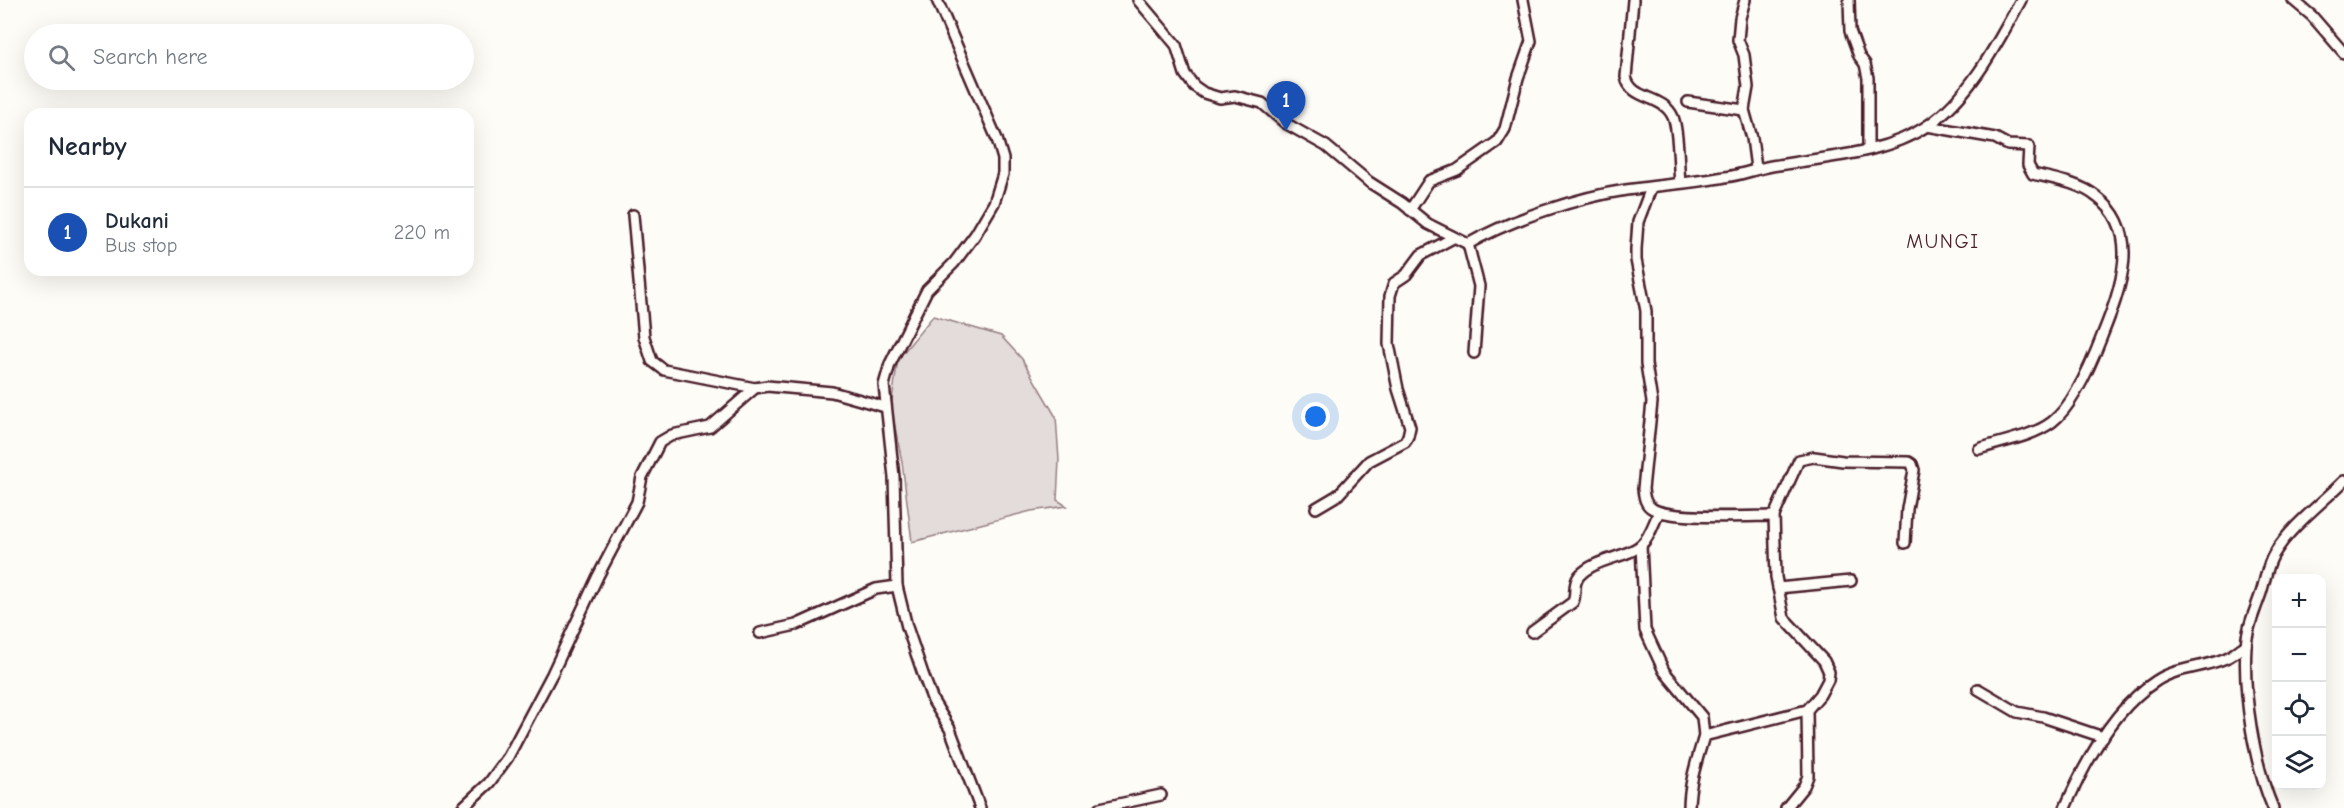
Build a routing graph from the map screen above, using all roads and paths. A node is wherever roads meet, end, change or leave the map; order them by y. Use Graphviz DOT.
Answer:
graph roads {
  1 [pos="937,0"];
  2 [pos="1138,0"];
  3 [pos="1523,0"];
  4 [pos="1633,0"];
  5 [pos="1745,0"];
  6 [pos="1849,0"];
  7 [pos="2021,0"];
  8 [pos="2293,0"];
  9 [pos="2344,53"];
  10 [pos="1688,102"];
  11 [pos="1744,110"];
  12 [pos="1927,126"];
  13 [pos="1868,149"];
  14 [pos="1756,168"];
  15 [pos="1680,182"];
  16 [pos="1651,188"];
  17 [pos="1410,210"];
  18 [pos="633,215"];
  19 [pos="1453,238"];
  20 [pos="1468,244"];
  21 [pos="1474,353"];
  22 [pos="755,388"];
  23 [pos="885,407"];
  24 [pos="1979,449"];
  25 [pos="2344,481"];
  26 [pos="1316,508"];
  27 [pos="1659,512"];
  28 [pos="1774,516"];
  29 [pos="1905,543"];
  30 [pos="1641,546"];
  31 [pos="1851,581"];
  32 [pos="897,586"];
  33 [pos="1778,588"];
  34 [pos="1532,632"];
  35 [pos="760,633"];
  36 [pos="2246,645"];
  37 [pos="1978,689"];
  38 [pos="1807,710"];
  39 [pos="1704,736"];
  40 [pos="2103,737"];
  41 [pos="1161,795"];
  42 [pos="462,808"];
  43 [pos="980,808"];
  44 [pos="1100,808"];
  45 [pos="1689,808"];
  46 [pos="1786,808"];
  47 [pos="2065,808"];
  48 [pos="2273,808"];
  1 -- 23 [label="street"];
  2 -- 17 [label="street"];
  3 -- 17 [label="street"];
  4 -- 15 [label="street"];
  5 -- 11 [label="street"];
  6 -- 13 [label="street"];
  7 -- 12 [label="street"];
  8 -- 9 [label="street"];
  10 -- 11 [label="street"];
  11 -- 14 [label="street"];
  12 -- 13 [label="street"];
  12 -- 24 [label="street"];
  13 -- 14 [label="street"];
  14 -- 15 [label="street"];
  15 -- 16 [label="street"];
  16 -- 20 [label="street"];
  16 -- 27 [label="street"];
  17 -- 19 [label="street"];
  18 -- 22 [label="street"];
  19 -- 20 [label="street"];
  19 -- 26 [label="street"];
  20 -- 21 [label="street"];
  22 -- 23 [label="street"];
  22 -- 42 [label="street"];
  23 -- 32 [label="street"];
  25 -- 36 [label="street"];
  27 -- 28 [label="street"];
  27 -- 30 [label="street"];
  28 -- 29 [label="street"];
  28 -- 33 [label="street"];
  30 -- 34 [label="street"];
  30 -- 39 [label="street"];
  31 -- 33 [label="street"];
  32 -- 35 [label="street"];
  32 -- 43 [label="street"];
  33 -- 38 [label="street"];
  36 -- 40 [label="street"];
  36 -- 48 [label="street"];
  37 -- 40 [label="street"];
  38 -- 39 [label="street"];
  38 -- 46 [label="street"];
  39 -- 45 [label="street"];
  40 -- 47 [label="street"];
  41 -- 44 [label="street"];
}
